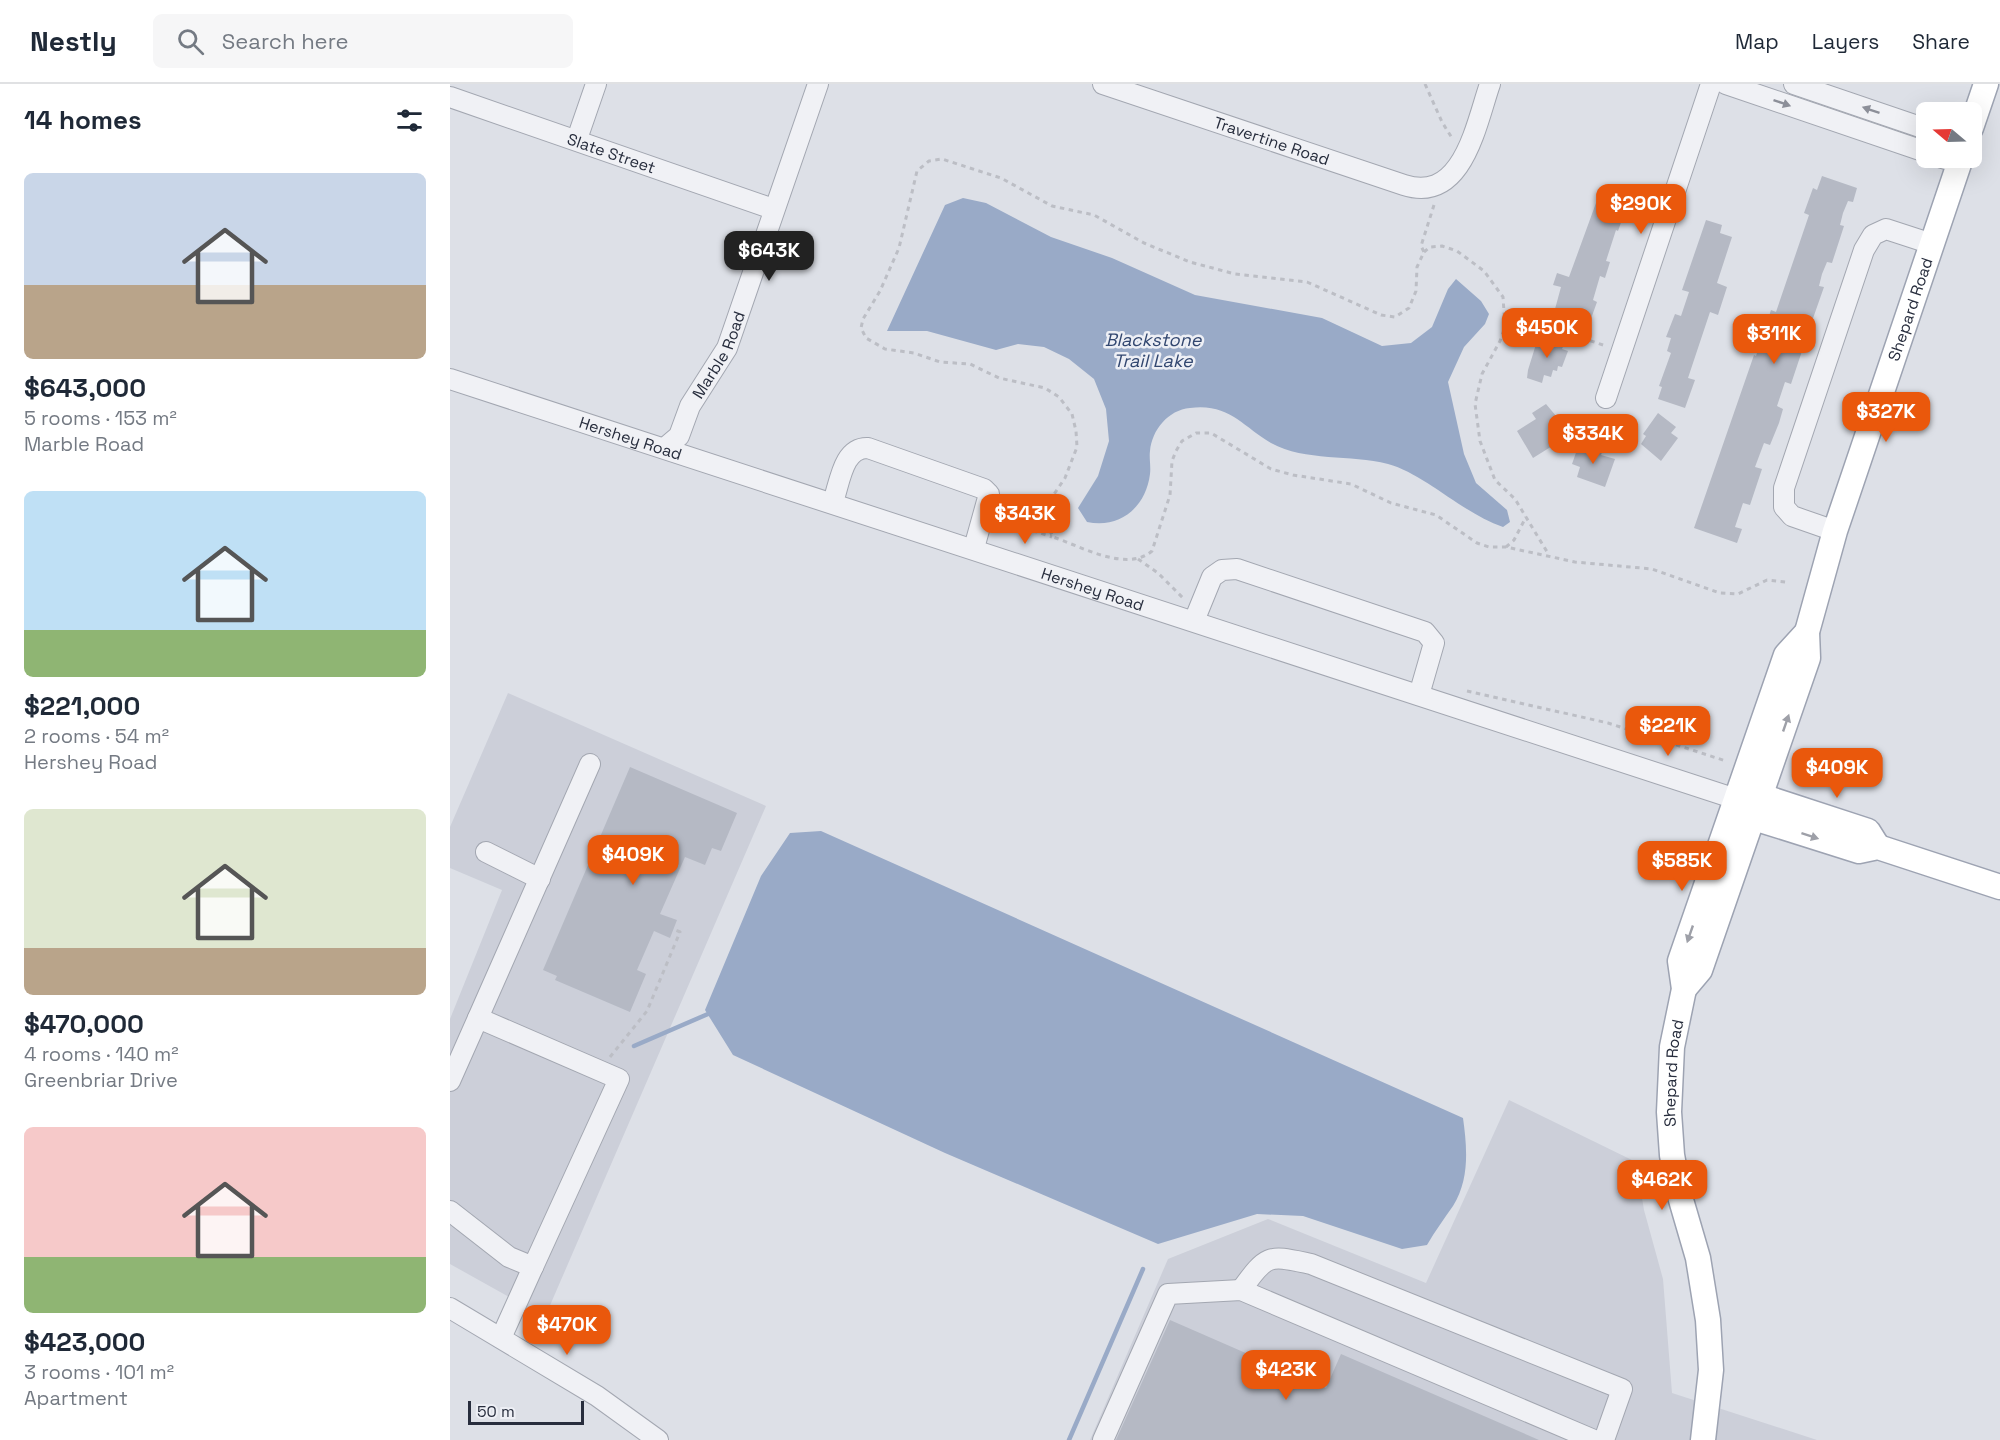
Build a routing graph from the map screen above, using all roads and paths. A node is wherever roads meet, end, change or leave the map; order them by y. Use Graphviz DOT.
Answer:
graph roads {
  1 [pos="596,84"];
  2 [pos="818,84"];
  3 [pos="1104,84"];
  4 [pos="1425,84"];
  5 [pos="1490,84"];
  6 [pos="1711,84"];
  7 [pos="1726,84"];
  8 [pos="1794,84"];
  9 [pos="1986,84"];
  10 [pos="450,97"];
  11 [pos="1980,102"];
  12 [pos="1916,126"];
  13 [pos="1452,138"];
  14 [pos="577,139"];
  15 [pos="1916,149"];
  16 [pos="1952,168"];
  17 [pos="1434,205"];
  18 [pos="774,208"];
  19 [pos="1932,244"];
  20 [pos="1424,252"];
  21 [pos="1505,312"];
  22 [pos="1622,351"];
  23 [pos="450,379"];
  24 [pos="1606,398"];
  25 [pos="666,447"];
  26 [pos="833,502"];
  27 [pos="1526,517"];
  28 [pos="980,526"];
  29 [pos="1835,531"];
  30 [pos="1053,537"];
  31 [pos="1506,547"];
  32 [pos="974,548"];
  33 [pos="1549,555"];
  34 [pos="1786,582"];
  35 [pos="1194,621"];
  36 [pos="1808,632"];
  37 [pos="1419,694"];
  38 [pos="590,764"];
  39 [pos="1736,799"];
  40 [pos="1757,807"];
  41 [pos="486,852"];
  42 [pos="540,879"];
  43 [pos="2000,887"];
  44 [pos="673,929"];
  45 [pos="1684,989"];
  46 [pos="478,1018"];
  47 [pos="599,1071"];
  48 [pos="450,1081"];
  49 [pos="450,1211"];
  50 [pos="533,1267"];
  51 [pos="1241,1290"];
  52 [pos="450,1308"];
  53 [pos="501,1338"];
  54 [pos="658,1440"];
  55 [pos="1103,1440"];
  56 [pos="1594,1440"];
  57 [pos="1604,1440"];
  58 [pos="1703,1440"];
  1 -- 14 [label="street"];
  2 -- 18 [label="street, Marble Road"];
  3 -- 5 [label="street, Travertine Road"];
  4 -- 13 [label="path"];
  6 -- 22 [label="street"];
  7 -- 15 [label="street, one-way"];
  12 -- 8 [label="street, one-way"];
  9 -- 11 [label="main road"];
  10 -- 14 [label="street, Slate Street"];
  14 -- 18 [label="street, Slate Street"];
  16 -- 19 [label="main road, Shepard Road"];
  17 -- 20 [label="path"];
  18 -- 25 [label="street, Marble Road"];
  19 -- 29 [label="main road, Shepard Road"];
  19 -- 29 [label="street"];
  20 -- 21 [label="path"];
  20 -- 30 [label="path"];
  21 -- 22 [label="path"];
  21 -- 27 [label="path"];
  22 -- 24 [label="street"];
  23 -- 25 [label="street, Hershey Road"];
  25 -- 26 [label="street, Hershey Road"];
  26 -- 28 [label="street"];
  26 -- 32 [label="street, Hershey Road"];
  27 -- 31 [label="path"];
  27 -- 33 [label="path"];
  28 -- 30 [label="path"];
  28 -- 32 [label="street"];
  29 -- 36 [label="main road, Shepard Road"];
  30 -- 31 [label="path"];
  31 -- 33 [label="path"];
  32 -- 35 [label="street, Hershey Road"];
  33 -- 34 [label="path"];
  35 -- 37 [label="street, Hershey Road"];
  35 -- 37 [label="street"];
  36 -- 39 [label="main road, Shepard Road"];
  40 -- 36 [label="main road, Shepard Road, one-way"];
  37 -- 39 [label="street, Hershey Road"];
  38 -- 42 [label="street"];
  39 -- 40 [label="main road, Hershey Road"];
  39 -- 45 [label="main road, Shepard Road, one-way"];
  40 -- 43 [label="main road, Hershey Road"];
  40 -- 45 [label="main road, Shepard Road"];
  41 -- 42 [label="street"];
  42 -- 46 [label="street"];
  44 -- 47 [label="path"];
  45 -- 58 [label="main road, Shepard Road"];
  46 -- 47 [label="street"];
  46 -- 48 [label="street"];
  47 -- 50 [label="street"];
  49 -- 50 [label="street"];
  50 -- 53 [label="street"];
  51 -- 55 [label="street"];
  51 -- 56 [label="street"];
  51 -- 57 [label="street"];
  52 -- 53 [label="street"];
  53 -- 54 [label="street"];
}
